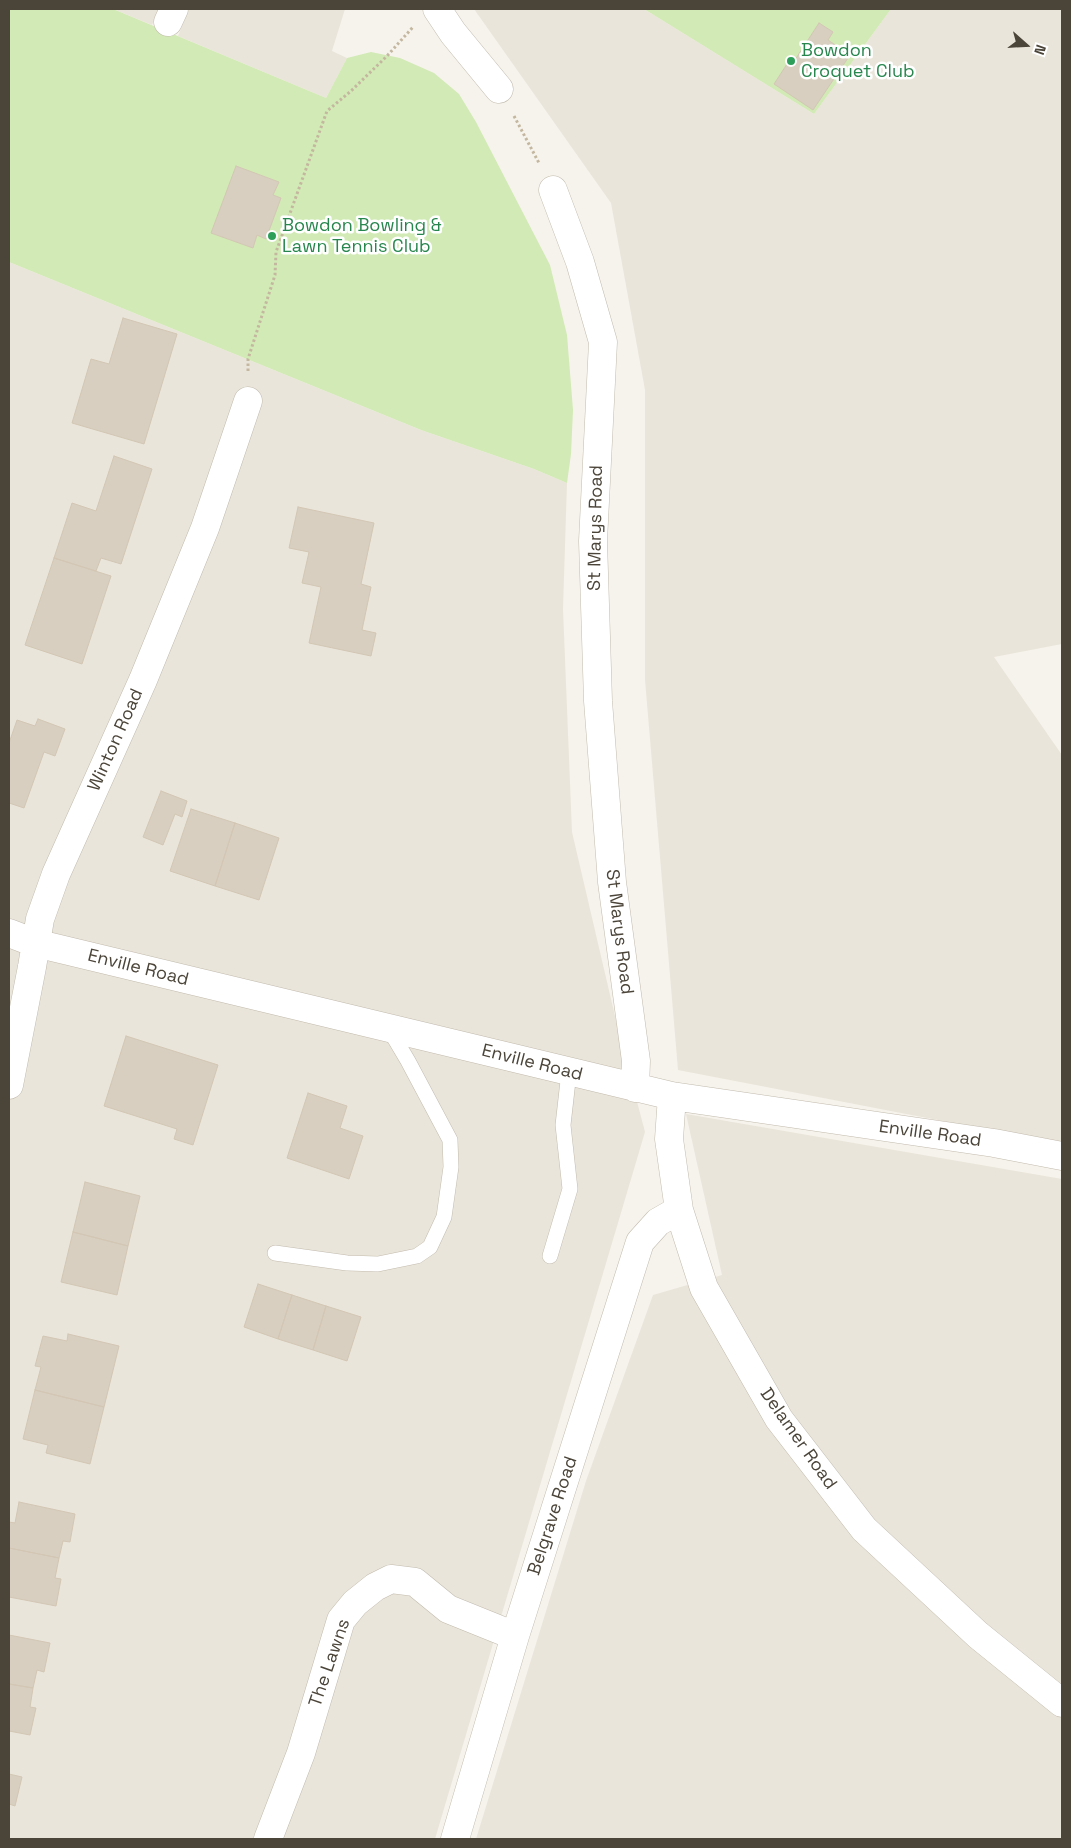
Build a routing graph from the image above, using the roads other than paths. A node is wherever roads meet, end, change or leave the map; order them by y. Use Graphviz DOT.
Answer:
graph roads {
  1 [pos="427,15"];
  2 [pos="499,89"];
  3 [pos="553,190"];
  4 [pos="248,401"];
  5 [pos="9,933"];
  6 [pos="35,943"];
  7 [pos="389,1029"];
  8 [pos="569,1072"];
  9 [pos="9,1085"];
  10 [pos="635,1088"];
  11 [pos="672,1096"];
  12 [pos="1062,1156"];
  13 [pos="679,1210"];
  14 [pos="275,1253"];
  15 [pos="550,1256"];
  16 [pos="515,1636"];
  17 [pos="1062,1703"];
  18 [pos="268,1839"];
  19 [pos="455,1839"];
  1 -- 2 [label="street"];
  3 -- 10 [label="street, St Marys Road"];
  4 -- 6 [label="street, Winton Road"];
  5 -- 6 [label="street, Enville Road"];
  6 -- 7 [label="street, Enville Road"];
  6 -- 9 [label="street, Winton Road"];
  7 -- 8 [label="street, Enville Road"];
  7 -- 14 [label="lane"];
  8 -- 10 [label="street, Enville Road"];
  8 -- 15 [label="lane"];
  10 -- 11 [label="street, Enville Road"];
  11 -- 12 [label="street, Enville Road"];
  11 -- 13 [label="street, Delamer Road"];
  13 -- 16 [label="street, Belgrave Road"];
  13 -- 17 [label="street, Delamer Road"];
  16 -- 18 [label="street, The Lawns"];
  16 -- 19 [label="street, Belgrave Road"];
}
